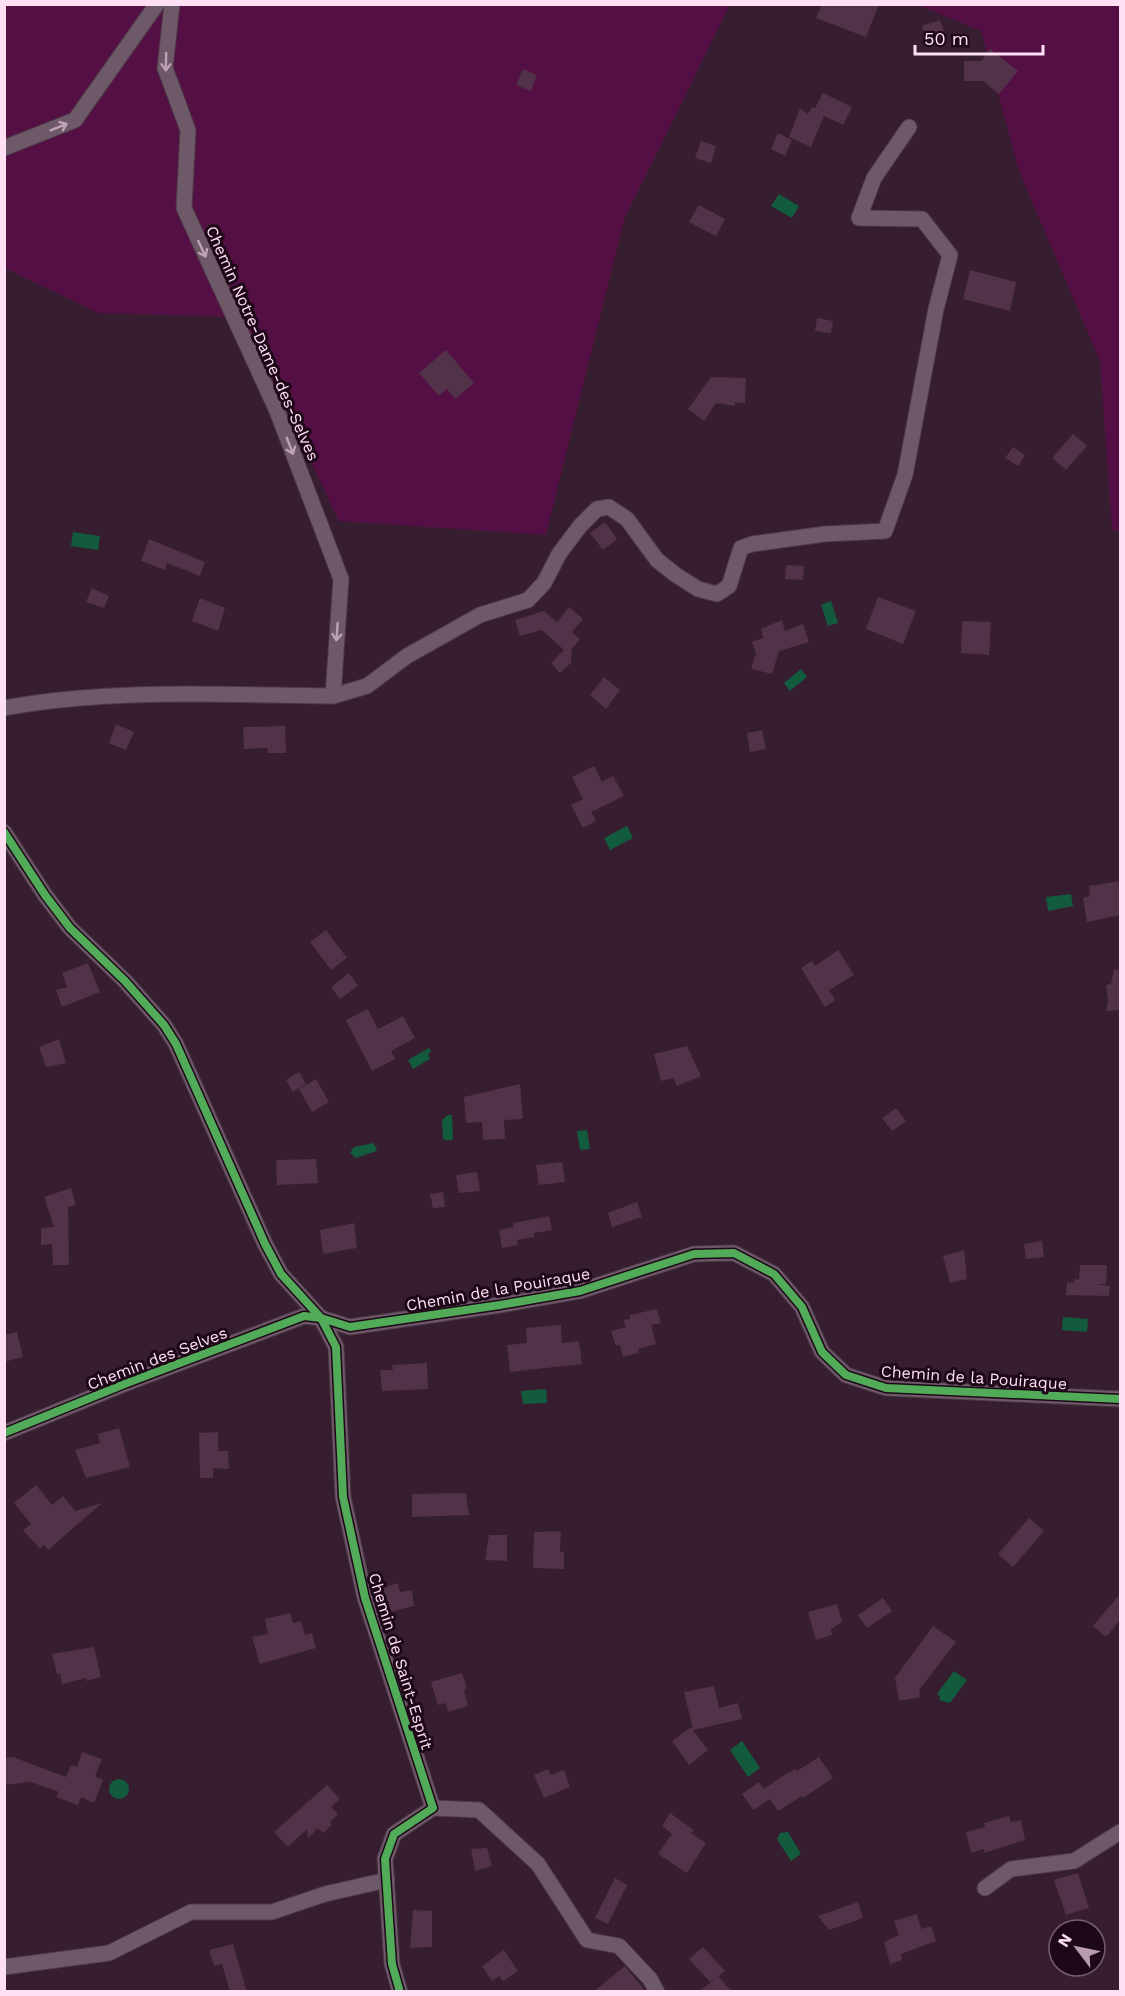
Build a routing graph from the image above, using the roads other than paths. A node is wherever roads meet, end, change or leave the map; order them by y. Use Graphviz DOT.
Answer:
graph roads {
  1 [pos="157,4"];
  2 [pos="172,4"];
  3 [pos="909,127"];
  4 [pos="4,148"];
  5 [pos="333,696"];
  6 [pos="4,708"];
  7 [pos="4,832"];
  8 [pos="321,1318"];
  9 [pos="1120,1400"];
  10 [pos="4,1433"];
  11 [pos="433,1808"];
  12 [pos="1120,1832"];
  13 [pos="387,1880"];
  14 [pos="985,1888"];
  15 [pos="4,1967"];
  16 [pos="400,1992"];
  17 [pos="657,1992"];
  4 -- 1 [label="street, one-way"];
  2 -- 5 [label="street, Chemin Notre-Dame-des-Selves, one-way"];
  3 -- 5 [label="street"];
  5 -- 6 [label="street"];
  7 -- 8 [label="street"];
  8 -- 9 [label="street, Chemin de la Pouiraque"];
  8 -- 10 [label="street, Chemin des Selves"];
  8 -- 11 [label="street, Chemin de Saint-Esprit"];
  11 -- 13 [label="street"];
  11 -- 17 [label="street"];
  12 -- 14 [label="street"];
  13 -- 15 [label="street"];
  13 -- 16 [label="street"];
}
